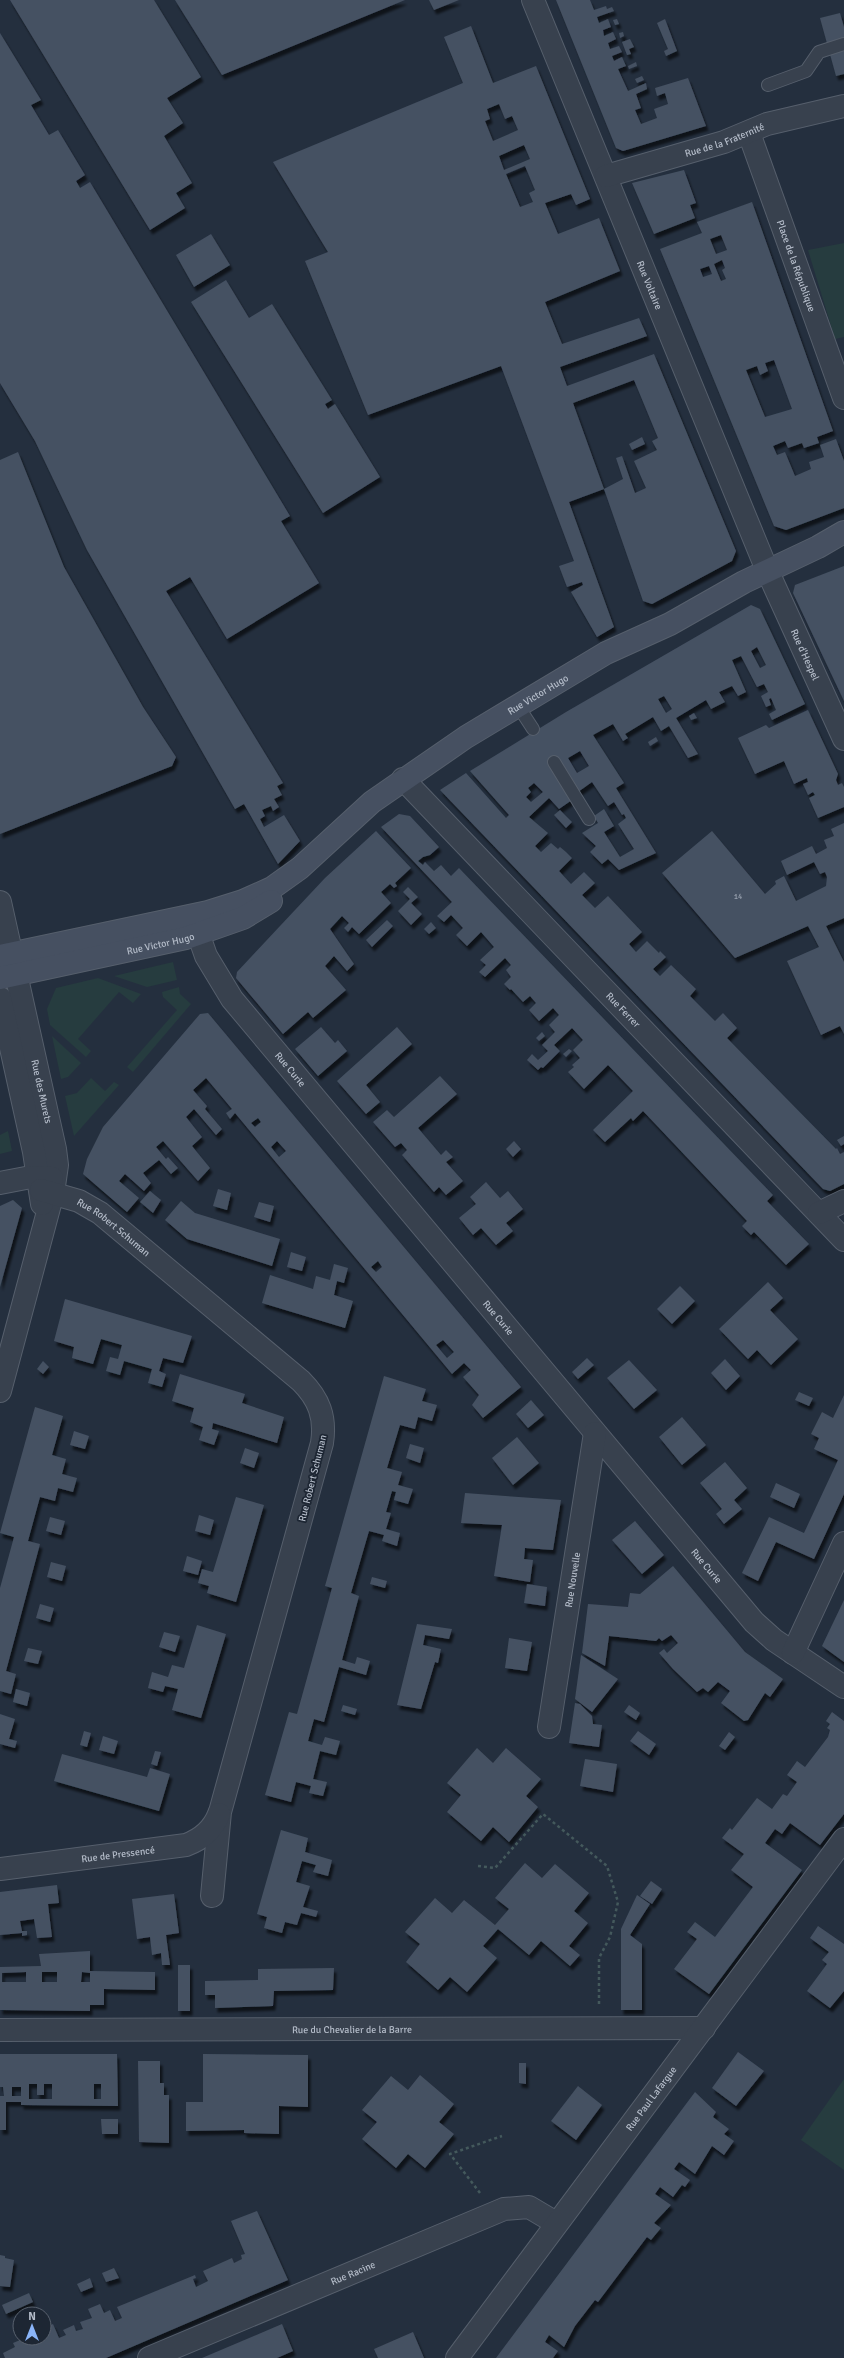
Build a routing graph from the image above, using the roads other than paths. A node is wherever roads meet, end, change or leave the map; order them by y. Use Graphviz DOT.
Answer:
graph roads {
  1 [pos="533,0"];
  2 [pos="844,44"];
  3 [pos="768,85"];
  4 [pos="844,106"];
  5 [pos="749,133"];
  6 [pos="606,176"];
  7 [pos="844,398"];
  8 [pos="844,532"];
  9 [pos="844,543"];
  10 [pos="800,555"];
  11 [pos="767,570"];
  12 [pos="518,706"];
  13 [pos="533,729"];
  14 [pos="844,739"];
  15 [pos="554,762"];
  16 [pos="403,779"];
  17 [pos="589,820"];
  18 [pos="0,902"];
  19 [pos="195,925"];
  20 [pos="6,954"];
  21 [pos="9,976"];
  22 [pos="0,998"];
  23 [pos="0,1183"];
  24 [pos="47,1184"];
  25 [pos="844,1201"];
  26 [pos="819,1213"];
  27 [pos="844,1240"];
  28 [pos="0,1391"];
  29 [pos="595,1433"];
  30 [pos="844,1543"];
  31 [pos="792,1652"];
  32 [pos="844,1687"];
  33 [pos="549,1727"];
  34 [pos="220,1812"];
  35 [pos="844,1839"];
  36 [pos="0,1870"];
  37 [pos="212,1896"];
  38 [pos="704,2028"];
  39 [pos="0,2030"];
  40 [pos="556,2223"];
  41 [pos="149,2358"];
  42 [pos="456,2358"];
  1 -- 6 [label="street, Rue Voltaire"];
  2 -- 3 [label="lane"];
  4 -- 5 [label="street, Rue de la Fraternité"];
  5 -- 6 [label="street, Rue de la Fraternité"];
  5 -- 7 [label="street, Place de la République"];
  6 -- 11 [label="street, Rue Voltaire"];
  8 -- 10 [label="main road, Rue Victor Hugo"];
  9 -- 10 [label="main road, Rue Victor Hugo"];
  10 -- 11 [label="main road, Rue Victor Hugo"];
  11 -- 12 [label="main road, Rue Victor Hugo"];
  11 -- 14 [label="street, Rue d'Hespel"];
  12 -- 13 [label="lane"];
  12 -- 16 [label="main road, Rue Victor Hugo"];
  15 -- 17 [label="lane"];
  16 -- 19 [label="main road, Rue Victor Hugo"];
  16 -- 26 [label="street, Rue Ferrer"];
  18 -- 20 [label="street, Rue des Murets"];
  19 -- 20 [label="main road, Rue Victor Hugo"];
  19 -- 21 [label="main road, Rue Victor Hugo"];
  19 -- 29 [label="street, Rue Curie"];
  20 -- 21 [label="street, Rue des Murets"];
  21 -- 24 [label="street, Rue des Murets"];
  22 -- 24 [label="street, Rue des Murets"];
  23 -- 24 [label="street"];
  24 -- 28 [label="street, Rue des Murets"];
  24 -- 34 [label="street, Rue Robert Schuman"];
  25 -- 26 [label="street"];
  26 -- 27 [label="street, Rue Ferrer"];
  29 -- 31 [label="street, Rue Curie"];
  29 -- 33 [label="street, Rue Nouvelle"];
  30 -- 31 [label="street"];
  31 -- 32 [label="street, Rue Curie"];
  34 -- 36 [label="street, Rue de Pressencé"];
  34 -- 37 [label="street, Rue Robert Schuman"];
  35 -- 38 [label="street, Rue Paul Lafargue"];
  38 -- 39 [label="street, Rue du Chevalier de la Barre"];
  38 -- 40 [label="street, Rue Paul Lafargue"];
  40 -- 41 [label="street, Rue Racine"];
  40 -- 42 [label="street, Rue Paul Lafargue"];
}
